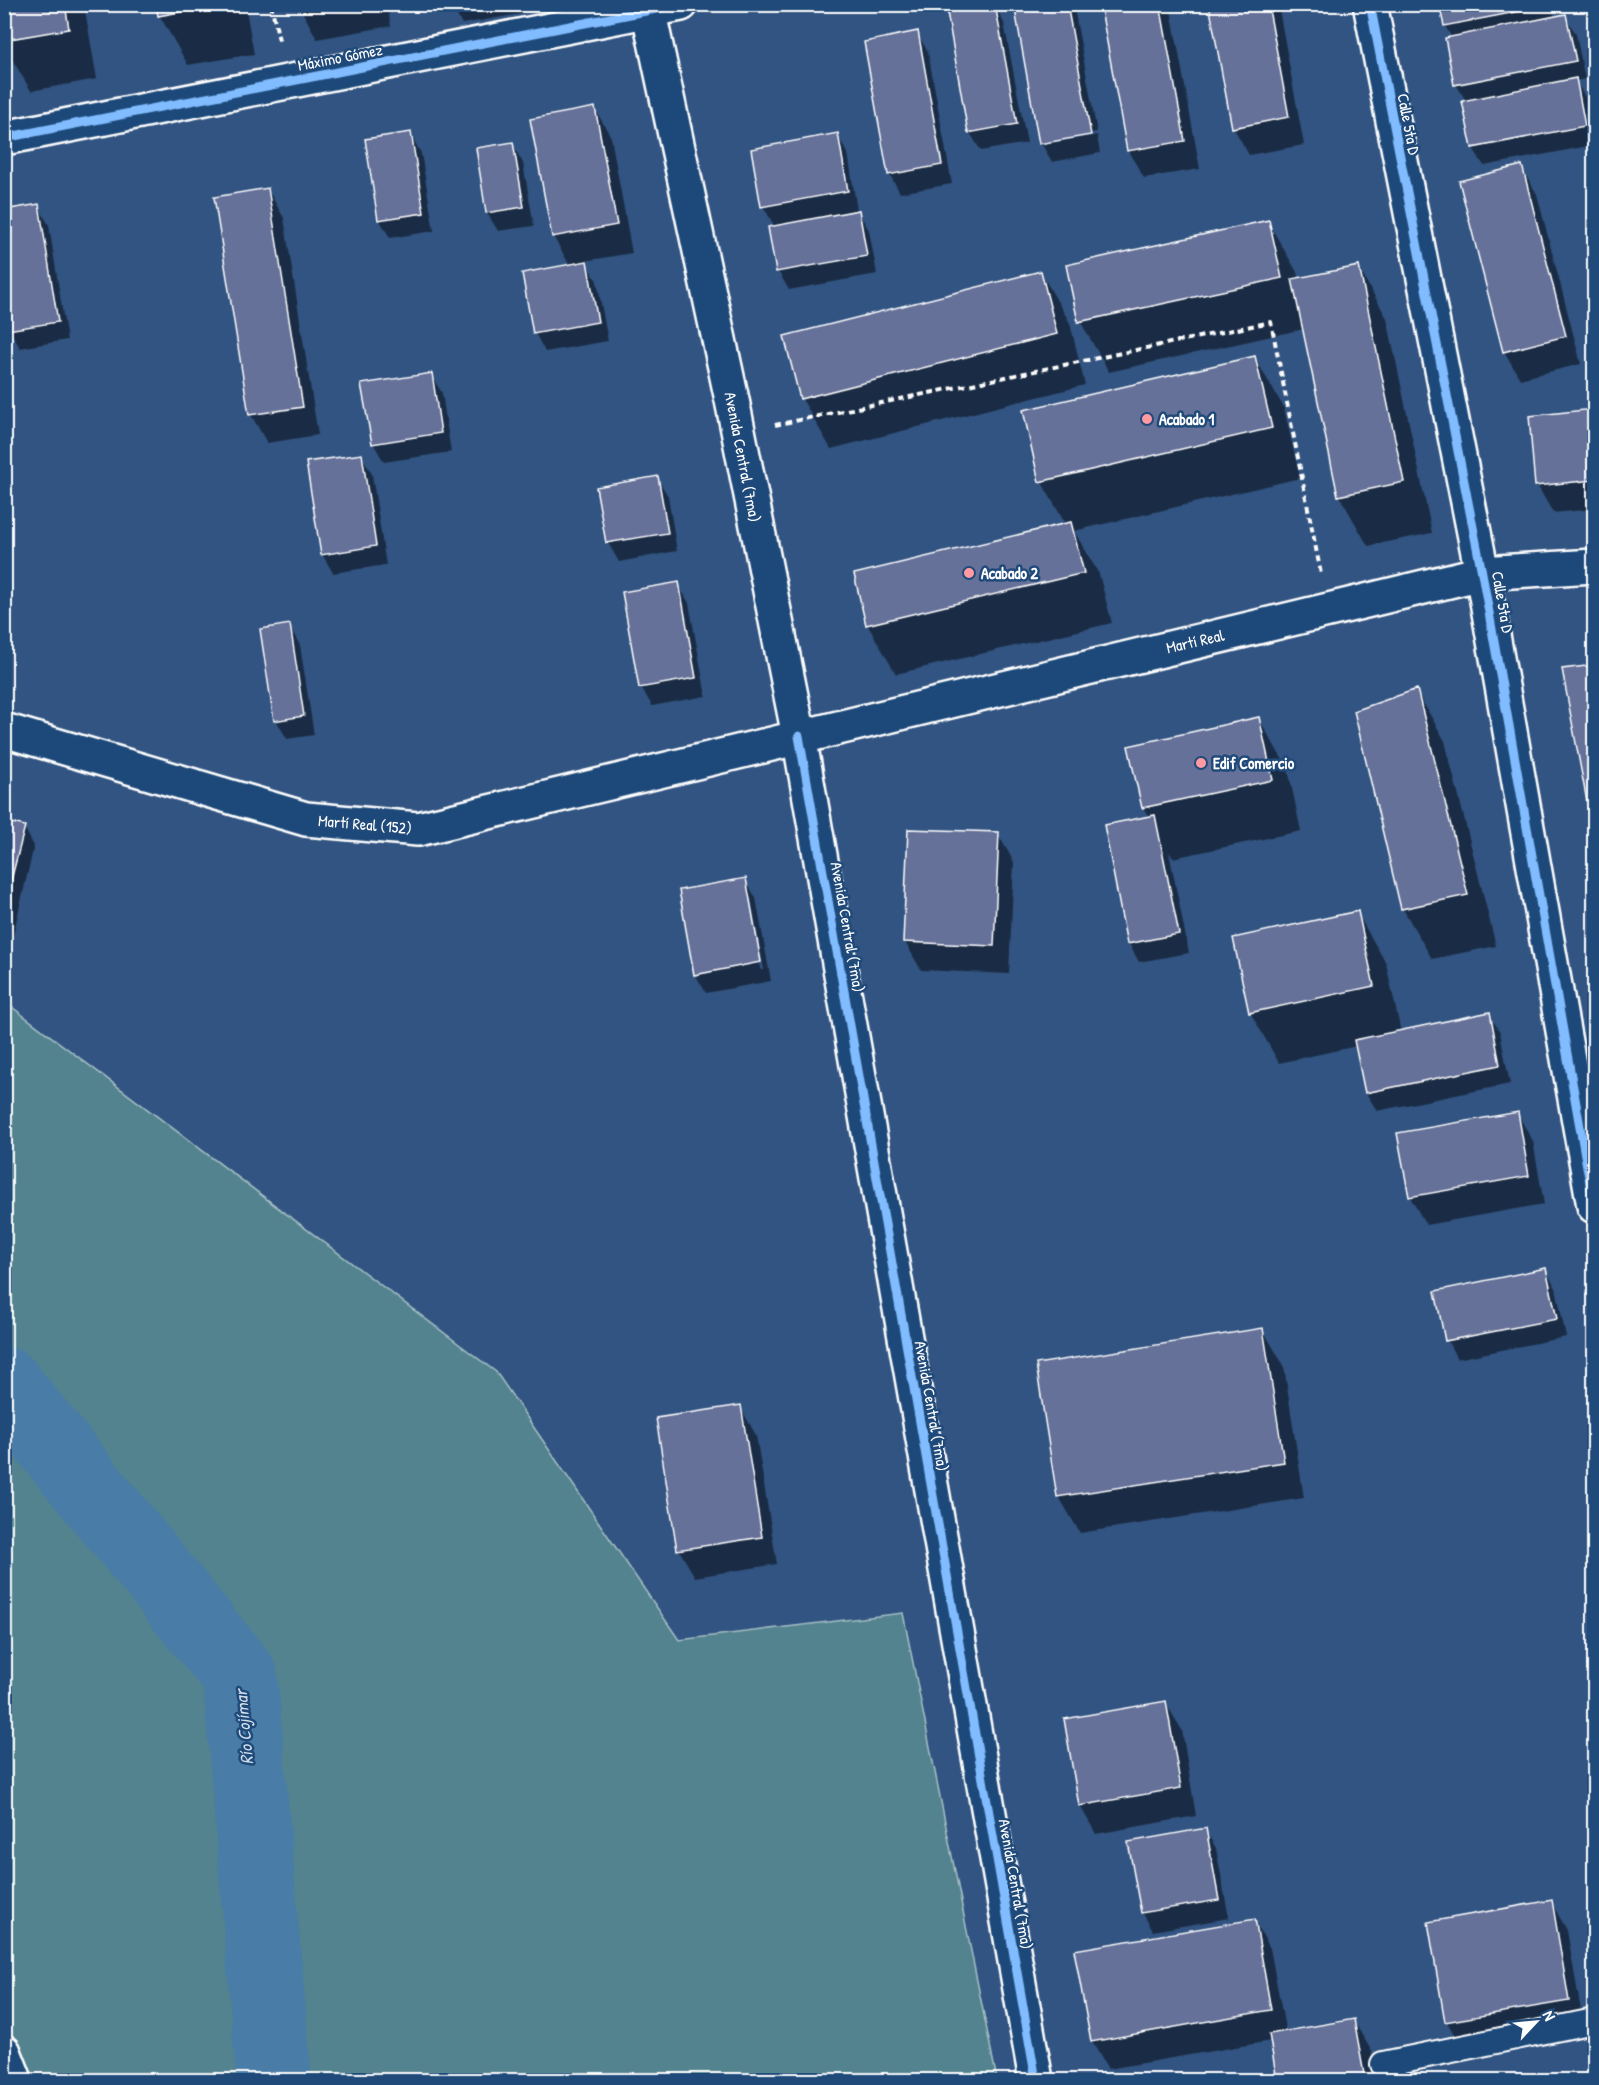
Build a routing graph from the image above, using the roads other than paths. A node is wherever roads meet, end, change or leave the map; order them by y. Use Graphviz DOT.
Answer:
graph roads {
  1 [pos="681,4"];
  2 [pos="1370,4"];
  3 [pos="648,8"];
  4 [pos="4,138"];
  5 [pos="1594,566"];
  6 [pos="1482,573"];
  7 [pos="4,730"];
  8 [pos="799,736"];
  9 [pos="1594,1206"];
  10 [pos="1594,2021"];
  11 [pos="4,2052"];
  12 [pos="1383,2064"];
  13 [pos="15,2080"];
  14 [pos="1036,2080"];
  1 -- 3 [label="street, Máximo Gómez"];
  2 -- 6 [label="street, Calle 5ta D"];
  3 -- 4 [label="street, Máximo Gómez"];
  3 -- 8 [label="street, Avenida Central (7ma)"];
  5 -- 6 [label="street, Martí Real"];
  6 -- 8 [label="street, Martí Real"];
  6 -- 9 [label="street, Calle 5ta D"];
  7 -- 8 [label="street, Martí Real (152)"];
  8 -- 14 [label="street, Avenida Central (7ma)"];
  10 -- 12 [label="lane"];
  11 -- 13 [label="street"];
}
